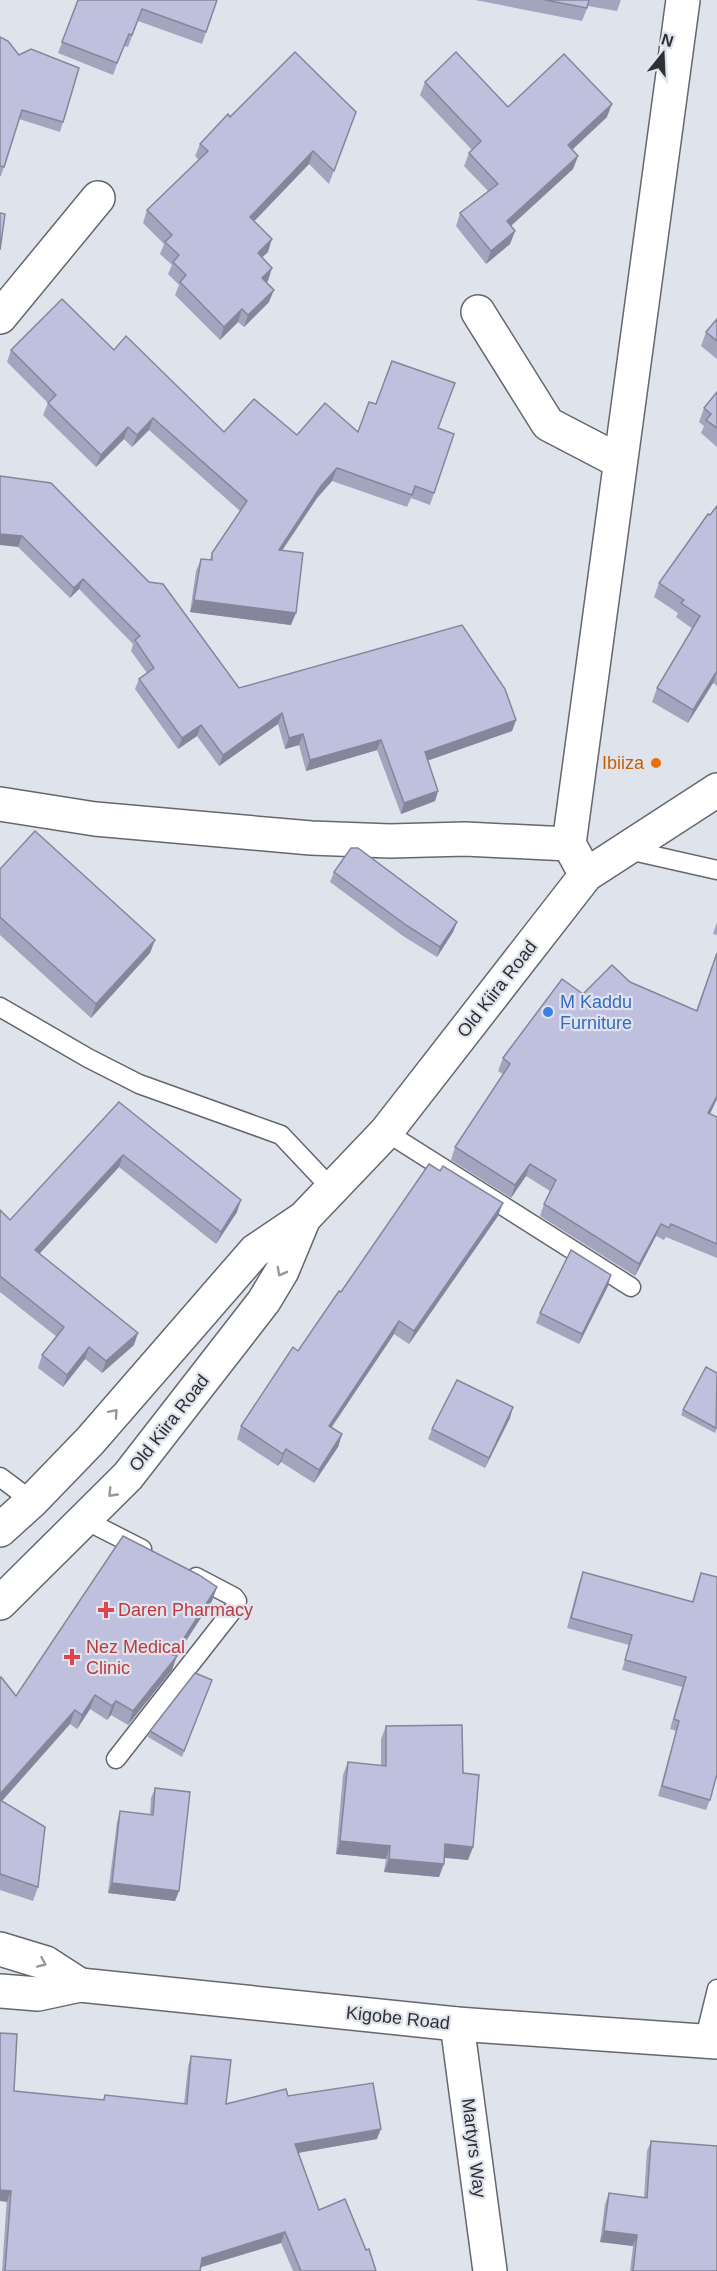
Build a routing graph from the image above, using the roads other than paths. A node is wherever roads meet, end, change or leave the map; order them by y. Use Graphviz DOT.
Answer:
graph roads {
  1 [pos="683,0"];
  2 [pos="98,198"];
  3 [pos="478,312"];
  4 [pos="0,317"];
  5 [pos="619,461"];
  6 [pos="717,790"];
  7 [pos="0,804"];
  8 [pos="569,844"];
  9 [pos="624,849"];
  10 [pos="717,870"];
  11 [pos="586,875"];
  12 [pos="0,1006"];
  13 [pos="386,1132"];
  14 [pos="332,1189"];
  15 [pos="304,1218"];
  16 [pos="631,1287"];
  17 [pos="0,1477"];
  18 [pos="32,1501"];
  19 [pos="85,1520"];
  20 [pos="0,1530"];
  21 [pos="160,1558"];
  22 [pos="181,1569"];
  23 [pos="0,1603"];
  24 [pos="116,1759"];
  25 [pos="0,1949"];
  26 [pos="80,1985"];
  27 [pos="717,1989"];
  28 [pos="0,1991"];
  29 [pos="457,2024"];
  30 [pos="711,2042"];
  31 [pos="490,2271"];
  1 -- 5 [label="street"];
  2 -- 4 [label="street"];
  3 -- 5 [label="street"];
  5 -- 8 [label="street"];
  6 -- 9 [label="street, Old Kiira Road"];
  7 -- 8 [label="street"];
  8 -- 11 [label="street"];
  9 -- 10 [label="lane"];
  9 -- 11 [label="street, Old Kiira Road"];
  11 -- 13 [label="street, Old Kiira Road"];
  12 -- 14 [label="lane"];
  13 -- 14 [label="street, Old Kiira Road"];
  13 -- 16 [label="lane"];
  14 -- 15 [label="street, Old Kiira Road"];
  18 -- 15 [label="street, Old Kiira Road, one-way"];
  15 -- 19 [label="street, Old Kiira Road, one-way"];
  17 -- 18 [label="lane"];
  18 -- 20 [label="street, Old Kiira Road"];
  19 -- 21 [label="lane"];
  19 -- 23 [label="street, Old Kiira Road"];
  22 -- 24 [label="lane"];
  25 -- 26 [label="street, Kigobe Road, one-way"];
  26 -- 28 [label="street, Kigobe Road"];
  26 -- 29 [label="street, Kigobe Road"];
  27 -- 30 [label="lane"];
  29 -- 30 [label="street, Kigobe Road"];
  29 -- 31 [label="street, Martyrs Way"];
}
